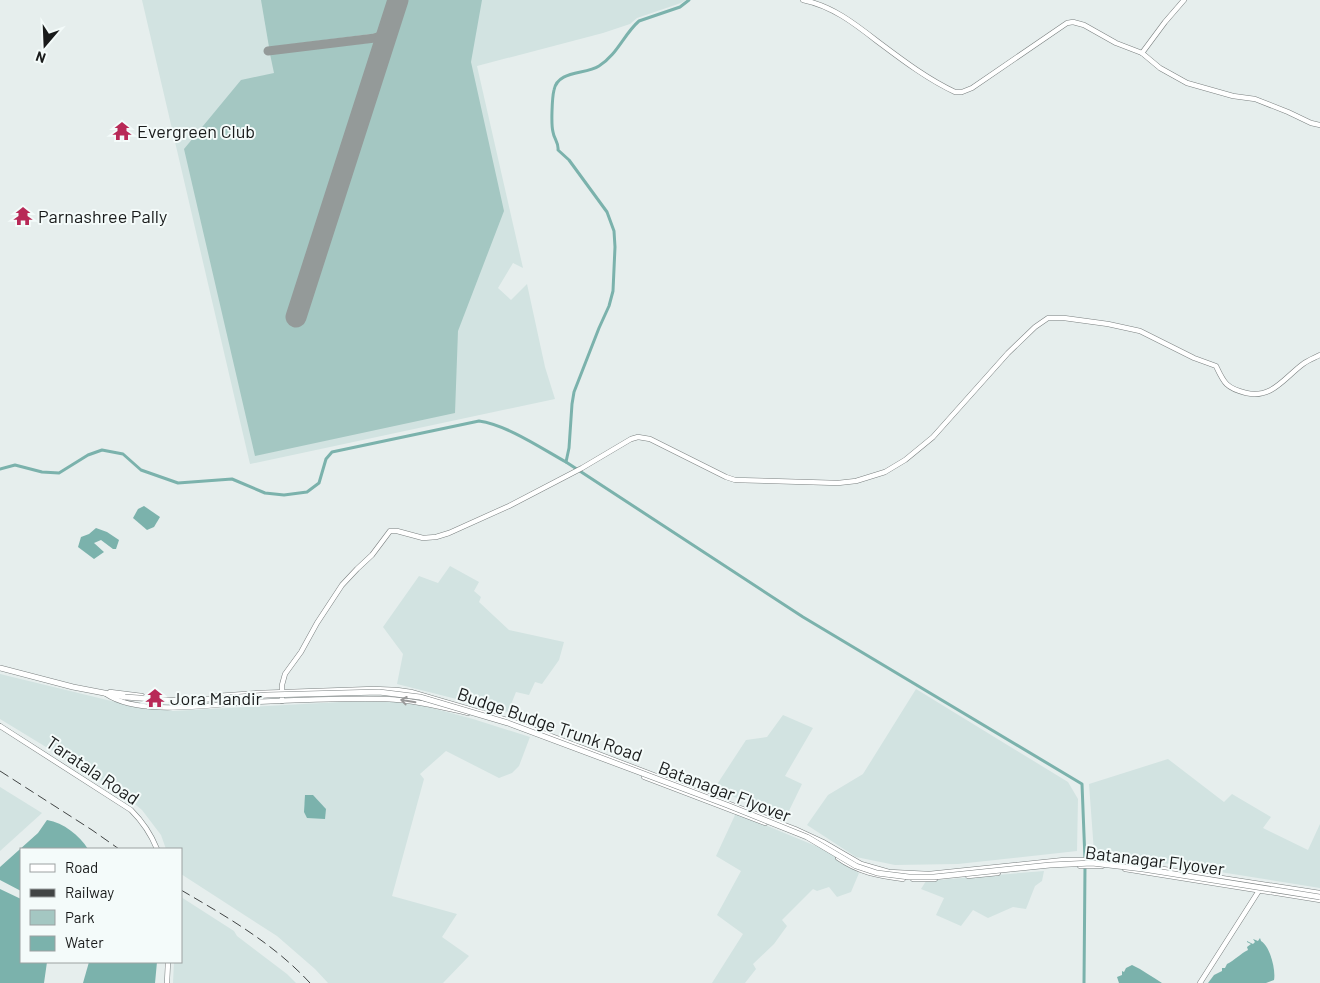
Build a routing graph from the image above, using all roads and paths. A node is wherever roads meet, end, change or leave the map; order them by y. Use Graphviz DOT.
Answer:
graph roads {
  1 [pos="803,0"];
  2 [pos="1184,0"];
  3 [pos="1142,53"];
  4 [pos="1320,125"];
  5 [pos="1320,355"];
  6 [pos="0,667"];
  7 [pos="282,692"];
  8 [pos="108,693"];
  9 [pos="282,701"];
  10 [pos="0,726"];
  11 [pos="157,848"];
  12 [pos="1260,884"];
  13 [pos="1259,891"];
  14 [pos="1320,897"];
  15 [pos="168,963"];
  16 [pos="167,983"];
  17 [pos="1200,983"];
  1 -- 3 [label="street"];
  2 -- 3 [label="street"];
  3 -- 4 [label="street"];
  5 -- 7 [label="street"];
  6 -- 8 [label="main road, Batanagar Flyover"];
  7 -- 8 [label="street, Budge Budge Trunk Road"];
  7 -- 9 [label="street"];
  7 -- 12 [label="street, Budge Budge Trunk Road"];
  8 -- 9 [label="street, Budge Budge Trunk Road"];
  8 -- 14 [label="main road, Batanagar Flyover, bridge"];
  13 -- 9 [label="street, Budge Budge Trunk Road, one-way, bridge"];
  10 -- 11 [label="street, Taratala Road"];
  12 -- 13 [label="street"];
  12 -- 14 [label="street, Budge Budge Trunk Road"];
  13 -- 14 [label="street, Budge Budge Trunk Road"];
  13 -- 17 [label="street"];
  15 -- 16 [label="street"];
}
